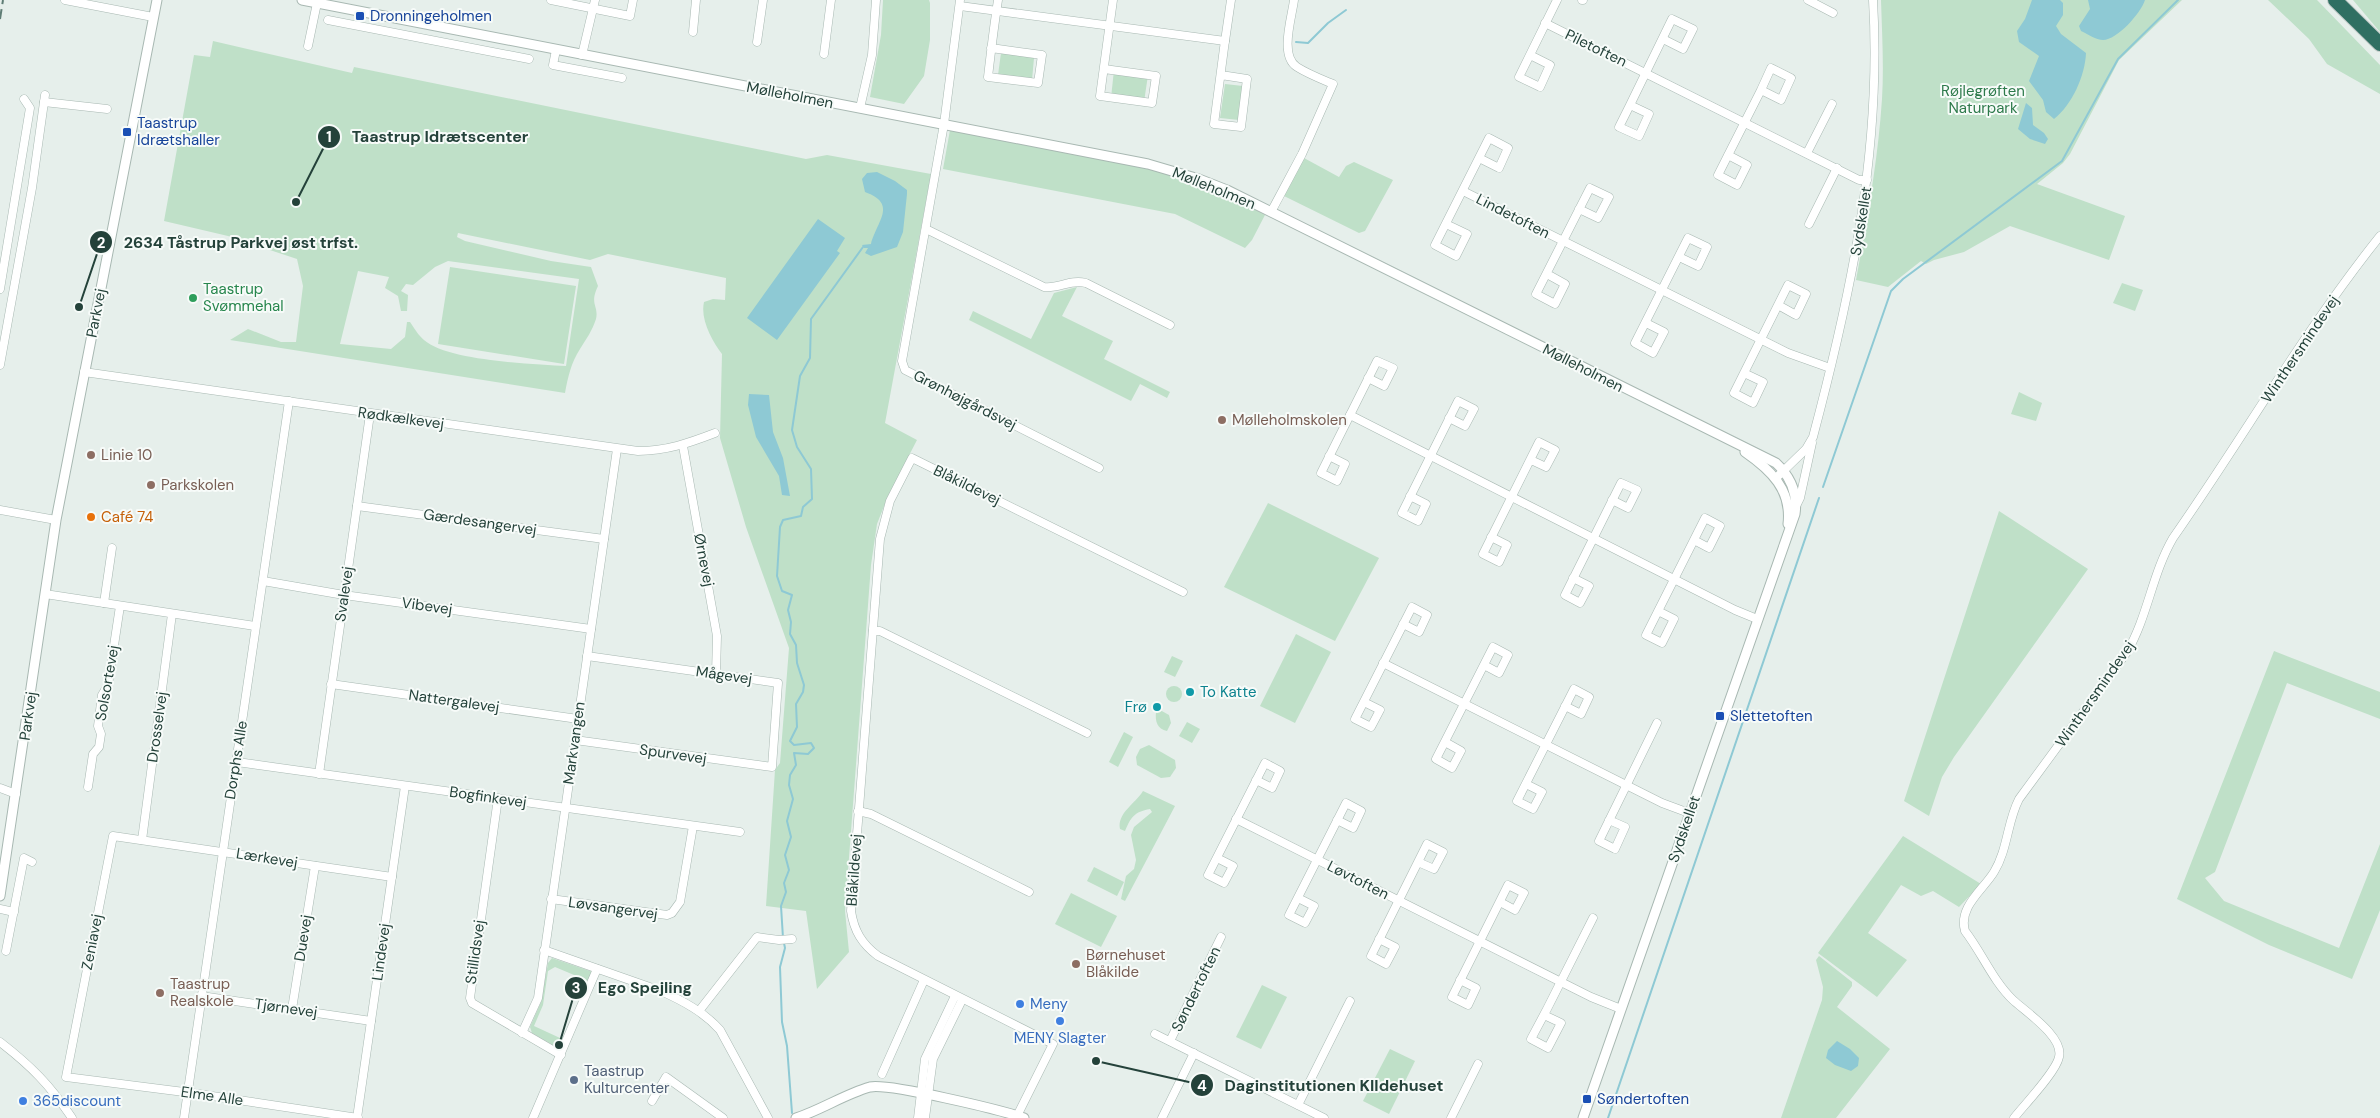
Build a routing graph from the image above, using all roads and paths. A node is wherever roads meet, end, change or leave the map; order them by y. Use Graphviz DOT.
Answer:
graph roads {
  1 [pos="66,0"];
  2 [pos="156,0"];
  3 [pos="302,0"];
  4 [pos="551,0"];
  5 [pos="595,0"];
  6 [pos="633,0"];
  7 [pos="696,0"];
  8 [pos="763,0"];
  9 [pos="831,0"];
  10 [pos="876,0"];
  11 [pos="998,0"];
  12 [pos="1113,0"];
  13 [pos="1231,0"];
  14 [pos="1294,0"];
  15 [pos="1557,0"];
  16 [pos="1873,0"];
  17 [pos="2336,0"];
  18 [pos="2344,0"];
  19 [pos="1804,1"];
  20 [pos="317,3"];
  21 [pos="960,3"];
  22 [pos="592,9"];
  23 [pos="996,11"];
  24 [pos="1833,12"];
  25 [pos="153,17"];
  26 [pos="388,17"];
  27 [pos="328,20"];
  28 [pos="1546,23"];
  29 [pos="1110,26"];
  30 [pos="386,31"];
  31 [pos="2367,31"];
  32 [pos="466,32"];
  33 [pos="693,32"];
  34 [pos="1663,39"];
  35 [pos="757,42"];
  36 [pos="1225,42"];
  37 [pos="2380,44"];
  38 [pos="308,46"];
  39 [pos="464,46"];
  40 [pos="991,48"];
  41 [pos="556,50"];
  42 [pos="579,54"];
  43 [pos="824,54"];
  44 [pos="1530,55"];
  45 [pos="529,58"];
  46 [pos="574,69"];
  47 [pos="1104,69"];
  48 [pos="1646,73"];
  49 [pos="1221,75"];
  50 [pos="622,78"];
  51 [pos="1761,90"];
  52 [pos="24,99"];
  53 [pos="1832,104"];
  54 [pos="1630,105"];
  55 [pos="860,108"];
  56 [pos="107,109"];
  57 [pos="1744,122"];
  58 [pos="944,124"];
  59 [pos="1807,153"];
  60 [pos="1728,155"];
  61 [pos="1479,158"];
  62 [pos="1837,168"];
  63 [pos="1867,180"];
  64 [pos="1463,191"];
  65 [pos="1579,209"];
  66 [pos="1271,212"];
  67 [pos="1446,224"];
  68 [pos="1809,224"];
  69 [pos="926,229"];
  70 [pos="2380,236"];
  71 [pos="1563,242"];
  72 [pos="1679,257"];
  73 [pos="1546,274"];
  74 [pos="0,289"];
  75 [pos="1662,290"];
  76 [pos="1778,305"];
  77 [pos="1646,323"];
  78 [pos="1170,325"];
  79 [pos="1760,340"];
  80 [pos="0,365"];
  81 [pos="1830,368"];
  82 [pos="84,372"];
  83 [pos="1744,373"];
  84 [pos="1368,378"];
  85 [pos="289,401"];
  86 [pos="370,414"];
  87 [pos="1350,415"];
  88 [pos="1449,418"];
  89 [pos="715,433"];
  90 [pos="1813,437"];
  91 [pos="1733,443"];
  92 [pos="683,446"];
  93 [pos="617,449"];
  94 [pos="1329,456"];
  95 [pos="1430,456"];
  96 [pos="1531,460"];
  97 [pos="1099,468"];
  98 [pos="1784,470"];
  99 [pos="1776,478"];
  100 [pos="1410,496"];
  101 [pos="1512,497"];
  102 [pos="1612,500"];
  103 [pos="357,506"];
  104 [pos="1796,506"];
  105 [pos="0,510"];
  106 [pos="56,520"];
  107 [pos="1491,537"];
  108 [pos="604,539"];
  109 [pos="1593,539"];
  110 [pos="1694,540"];
  111 [pos="1784,540"];
  112 [pos="112,548"];
  113 [pos="1573,578"];
  114 [pos="1674,579"];
  115 [pos="263,581"];
  116 [pos="1183,592"];
  117 [pos="45,594"];
  118 [pos="344,595"];
  119 [pos="104,603"];
  120 [pos="120,606"];
  121 [pos="1658,611"];
  122 [pos="172,614"];
  123 [pos="1757,618"];
  124 [pos="1403,624"];
  125 [pos="255,626"];
  126 [pos="591,629"];
  127 [pos="873,631"];
  128 [pos="587,656"];
  129 [pos="1383,663"];
  130 [pos="1484,665"];
  131 [pos="716,674"];
  132 [pos="331,684"];
  133 [pos="1364,702"];
  134 [pos="1464,704"];
  135 [pos="1565,706"];
  136 [pos="578,719"];
  137 [pos="1657,723"];
  138 [pos="1087,733"];
  139 [pos="575,740"];
  140 [pos="1445,742"];
  141 [pos="1546,744"];
  142 [pos="237,762"];
  143 [pos="772,767"];
  144 [pos="319,774"];
  145 [pos="1256,780"];
  146 [pos="1526,784"];
  147 [pos="1626,785"];
  148 [pos="405,786"];
  149 [pos="88,787"];
  150 [pos="0,788"];
  151 [pos="16,794"];
  152 [pos="498,798"];
  153 [pos="565,808"];
  154 [pos="858,811"];
  155 [pos="1689,813"];
  156 [pos="1236,819"];
  157 [pos="1337,820"];
  158 [pos="1609,820"];
  159 [pos="693,826"];
  160 [pos="740,832"];
  161 [pos="142,840"];
  162 [pos="222,851"];
  163 [pos="1217,858"];
  164 [pos="1317,860"];
  165 [pos="32,862"];
  166 [pos="1418,862"];
  167 [pos="315,866"];
  168 [pos="392,877"];
  169 [pos="1029,892"];
  170 [pos="0,896"];
  171 [pos="1298,898"];
  172 [pos="552,899"];
  173 [pos="1399,900"];
  174 [pos="1500,902"];
  175 [pos="0,909"];
  176 [pos="14,912"];
  177 [pos="1593,918"];
  178 [pos="1221,937"];
  179 [pos="1379,939"];
  180 [pos="787,940"];
  181 [pos="1480,941"];
  182 [pos="544,950"];
  183 [pos="6,951"];
  184 [pos="597,969"];
  185 [pos="924,980"];
  186 [pos="1460,980"];
  187 [pos="1561,981"];
  188 [pos="201,996"];
  189 [pos="959,998"];
  190 [pos="1350,1000"];
  191 [pos="292,1009"];
  192 [pos="1621,1009"];
  193 [pos="699,1011"];
  194 [pos="1544,1015"];
  195 [pos="372,1021"];
  196 [pos="522,1034"];
  197 [pos="1155,1034"];
  198 [pos="1170,1041"];
  199 [pos="0,1042"];
  200 [pos="1194,1053"];
  201 [pos="561,1056"];
  202 [pos="1478,1064"];
  203 [pos="882,1074"];
  204 [pos="66,1077"];
  205 [pos="188,1092"];
  206 [pos="923,1095"];
  207 [pos="652,1101"];
  208 [pos="1298,1105"];
  209 [pos="1021,1117"];
  210 [pos="72,1118"];
  211 [pos="184,1118"];
  212 [pos="357,1118"];
  213 [pos="533,1118"];
  214 [pos="723,1118"];
  215 [pos="768,1118"];
  216 [pos="796,1118"];
  217 [pos="918,1118"];
  218 [pos="925,1118"];
  219 [pos="1162,1118"];
  220 [pos="1323,1118"];
  221 [pos="1451,1118"];
  222 [pos="1583,1118"];
  223 [pos="2014,1118"];
  1 -- 25 [label="street"];
  2 -- 25 [label="street, Parkvej"];
  3 -- 20 [label="street, Mølleholmen"];
  4 -- 22 [label="street"];
  5 -- 22 [label="street"];
  6 -- 22 [label="street"];
  7 -- 33 [label="street"];
  8 -- 35 [label="street"];
  9 -- 43 [label="street"];
  10 -- 55 [label="street"];
  11 -- 23 [label="street"];
  12 -- 29 [label="street"];
  13 -- 36 [label="street"];
  14 -- 66 [label="street, Mølleholmen"];
  15 -- 28 [label="street"];
  16 -- 63 [label="street, Sydskellet"];
  17 -- 31 [label="highway"];
  18 -- 31 [label="highway"];
  19 -- 24 [label="street"];
  20 -- 26 [label="street, Mølleholmen"];
  20 -- 38 [label="street"];
  21 -- 23 [label="street"];
  21 -- 58 [label="street, Grønhøjgårdsvej"];
  22 -- 42 [label="street"];
  23 -- 29 [label="street"];
  23 -- 40 [label="street"];
  25 -- 82 [label="street, Parkvej"];
  26 -- 30 [label="street"];
  26 -- 32 [label="street, Mølleholmen"];
  27 -- 30 [label="street"];
  28 -- 44 [label="street"];
  28 -- 48 [label="street, Piletoften"];
  29 -- 36 [label="street"];
  29 -- 47 [label="street"];
  30 -- 39 [label="street"];
  31 -- 37 [label="highway"];
  32 -- 39 [label="street"];
  32 -- 41 [label="street, Mølleholmen"];
  34 -- 48 [label="street"];
  36 -- 49 [label="street"];
  39 -- 45 [label="street"];
  40 -- 40 [label="street"];
  41 -- 42 [label="street, Mølleholmen"];
  41 -- 46 [label="street"];
  42 -- 46 [label="street"];
  42 -- 55 [label="street, Mølleholmen"];
  44 -- 44 [label="street"];
  46 -- 50 [label="street"];
  47 -- 47 [label="street"];
  48 -- 54 [label="street"];
  48 -- 57 [label="street, Piletoften"];
  49 -- 49 [label="street"];
  51 -- 57 [label="street"];
  52 -- 74 [label="street"];
  53 -- 59 [label="street"];
  55 -- 58 [label="street, Mølleholmen"];
  56 -- 80 [label="street"];
  57 -- 59 [label="street, Piletoften"];
  57 -- 60 [label="street"];
  58 -- 66 [label="street, Mølleholmen"];
  58 -- 69 [label="street, Grønhøjgårdsvej"];
  59 -- 62 [label="street, Piletoften"];
  61 -- 64 [label="street, Lindetoften"];
  62 -- 63 [label="street, Piletoften"];
  62 -- 68 [label="street"];
  63 -- 81 [label="street, Sydskellet"];
  64 -- 67 [label="street, Lindetoften"];
  64 -- 71 [label="street, Lindetoften"];
  65 -- 71 [label="street, Lindetoften"];
  66 -- 91 [label="street, Mølleholmen"];
  67 -- 67 [label="street, Lindetoften"];
  69 -- 78 [label="street"];
  69 -- 97 [label="street, Grønhøjgårdsvej"];
  70 -- 223 [label="street, Winthersmindevej"];
  71 -- 73 [label="street, Lindetoften"];
  71 -- 75 [label="street, Lindetoften"];
  72 -- 75 [label="street"];
  75 -- 77 [label="street"];
  75 -- 79 [label="street, Lindetoften"];
  76 -- 79 [label="street"];
  79 -- 81 [label="street, Lindetoften"];
  79 -- 83 [label="street"];
  81 -- 90 [label="street, Sydskellet"];
  82 -- 85 [label="street, Rødkælkevej"];
  82 -- 106 [label="street, Parkvej"];
  84 -- 87 [label="street"];
  85 -- 86 [label="street, Rødkælkevej"];
  85 -- 115 [label="street, Dorphs Alle"];
  86 -- 93 [label="street, Rødkælkevej"];
  86 -- 103 [label="street, Svalevej"];
  87 -- 94 [label="street"];
  87 -- 95 [label="street"];
  88 -- 95 [label="street"];
  89 -- 92 [label="street, Rødkælkevej"];
  90 -- 98 [label="street, Sydskellet"];
  90 -- 104 [label="street, Sydskellet"];
  91 -- 98 [label="street, Mølleholmen"];
  91 -- 99 [label="street, Mølleholmen"];
  92 -- 93 [label="street, Rødkælkevej"];
  92 -- 131 [label="street, Ørnevej"];
  93 -- 108 [label="street, Markvangen"];
  95 -- 100 [label="street"];
  95 -- 101 [label="street"];
  96 -- 101 [label="street"];
  98 -- 99 [label="street, Sydskellet"];
  98 -- 104 [label="street, Sydskellet"];
  99 -- 111 [label="street, Sydskellet"];
  101 -- 107 [label="street"];
  101 -- 109 [label="street"];
  102 -- 109 [label="street"];
  103 -- 108 [label="street, Gærdesangervej"];
  103 -- 118 [label="street, Svalevej"];
  104 -- 111 [label="street, Sydskellet"];
  105 -- 106 [label="street"];
  106 -- 117 [label="street, Parkvej"];
  108 -- 126 [label="street, Markvangen"];
  109 -- 113 [label="street"];
  109 -- 114 [label="street"];
  110 -- 114 [label="street"];
  111 -- 123 [label="street, Sydskellet"];
  112 -- 119 [label="street"];
  114 -- 121 [label="street"];
  114 -- 123 [label="street"];
  115 -- 118 [label="street, Vibevej"];
  115 -- 125 [label="street, Dorphs Alle"];
  116 -- 127 [label="street, Blåkildevej"];
  117 -- 119 [label="street"];
  117 -- 151 [label="street, Parkvej"];
  118 -- 126 [label="street, Vibevej"];
  118 -- 132 [label="street, Svalevej"];
  119 -- 120 [label="street"];
  120 -- 122 [label="street"];
  120 -- 149 [label="street, Solsortevej"];
  122 -- 125 [label="street"];
  122 -- 161 [label="street, Drosselvej"];
  123 -- 155 [label="street, Sydskellet"];
  124 -- 129 [label="street"];
  125 -- 142 [label="street, Dorphs Alle"];
  126 -- 128 [label="street, Markvangen"];
  127 -- 138 [label="street"];
  127 -- 154 [label="street, Blåkildevej"];
  128 -- 131 [label="street, Mågevej"];
  128 -- 136 [label="street, Markvangen"];
  129 -- 133 [label="street"];
  129 -- 134 [label="street"];
  130 -- 134 [label="street"];
  131 -- 143 [label="street, Mågevej"];
  132 -- 136 [label="street, Nattergalevej"];
  132 -- 144 [label="street, Svalevej"];
  134 -- 140 [label="street"];
  134 -- 141 [label="street"];
  135 -- 141 [label="street"];
  136 -- 139 [label="street, Markvangen"];
  137 -- 147 [label="street"];
  139 -- 143 [label="street, Spurvevej"];
  139 -- 153 [label="street, Markvangen"];
  141 -- 146 [label="street"];
  141 -- 147 [label="street"];
  142 -- 144 [label="street, Bogfinkevej"];
  142 -- 162 [label="street, Dorphs Alle"];
  144 -- 148 [label="street, Bogfinkevej"];
  145 -- 156 [label="street"];
  147 -- 155 [label="street"];
  147 -- 158 [label="street"];
  148 -- 152 [label="street, Bogfinkevej"];
  148 -- 168 [label="street, Lindevej"];
  150 -- 151 [label="street"];
  151 -- 170 [label="street, Parkvej"];
  152 -- 153 [label="street, Bogfinkevej"];
  152 -- 196 [label="street, Stillidsvej"];
  153 -- 159 [label="street, Bogfinkevej"];
  153 -- 172 [label="street, Markvangen"];
  154 -- 169 [label="street, Blåkildevej"];
  154 -- 185 [label="street, Blåkildevej"];
  155 -- 192 [label="street, Sydskellet"];
  156 -- 163 [label="street"];
  156 -- 164 [label="street, Løvtoften"];
  157 -- 164 [label="street, Løvtoften"];
  159 -- 160 [label="street, Bogfinkevej"];
  159 -- 172 [label="street, Løvsangervej"];
  161 -- 162 [label="street, Lærkevej"];
  161 -- 204 [label="street, Zeniavej"];
  162 -- 167 [label="street, Lærkevej"];
  162 -- 188 [label="street, Dorphs Alle"];
  164 -- 171 [label="street, Løvtoften"];
  164 -- 173 [label="street, Løvtoften"];
  165 -- 176 [label="street"];
  166 -- 173 [label="street, Løvtoften"];
  167 -- 168 [label="street, Lærkevej"];
  167 -- 191 [label="street, Duevej"];
  168 -- 195 [label="street, Lindevej"];
  172 -- 182 [label="street, Markvangen"];
  173 -- 179 [label="street, Løvtoften"];
  173 -- 181 [label="street, Løvtoften"];
  174 -- 181 [label="street"];
  175 -- 176 [label="street"];
  176 -- 183 [label="street"];
  177 -- 187 [label="street"];
  178 -- 198 [label="street, Søndertoften"];
  180 -- 193 [label="street"];
  181 -- 186 [label="street"];
  181 -- 187 [label="street, Løvtoften"];
  182 -- 184 [label="street"];
  182 -- 196 [label="street, Markvangen"];
  184 -- 193 [label="street"];
  184 -- 201 [label="street"];
  185 -- 189 [label="street, Blåkildevej"];
  185 -- 203 [label="street"];
  187 -- 192 [label="street, Løvtoften"];
  187 -- 194 [label="street"];
  188 -- 191 [label="street, Tjørnevej"];
  188 -- 205 [label="street, Dorphs Alle"];
  189 -- 206 [label="street"];
  189 -- 209 [label="street, Blåkildevej"];
  190 -- 208 [label="street"];
  191 -- 195 [label="street, Tjørnevej"];
  192 -- 222 [label="street, Sydskellet"];
  193 -- 215 [label="street"];
  195 -- 212 [label="street, Lindevej"];
  196 -- 201 [label="street, Stillidsvej"];
  197 -- 198 [label="street, Søndertoften"];
  198 -- 200 [label="street, Søndertoften"];
  199 -- 210 [label="street"];
  200 -- 208 [label="street, Søndertoften"];
  200 -- 219 [label="street, Søndertoften"];
  201 -- 213 [label="street"];
  202 -- 221 [label="street"];
  204 -- 205 [label="street, Elme Alle"];
  205 -- 211 [label="street, Dorphs Alle"];
  205 -- 212 [label="street, Elme Alle"];
  206 -- 209 [label="street"];
  206 -- 216 [label="street"];
  206 -- 217 [label="street"];
  206 -- 218 [label="street"];
  207 -- 214 [label="street"];
  208 -- 220 [label="street, Søndertoften"];
}
